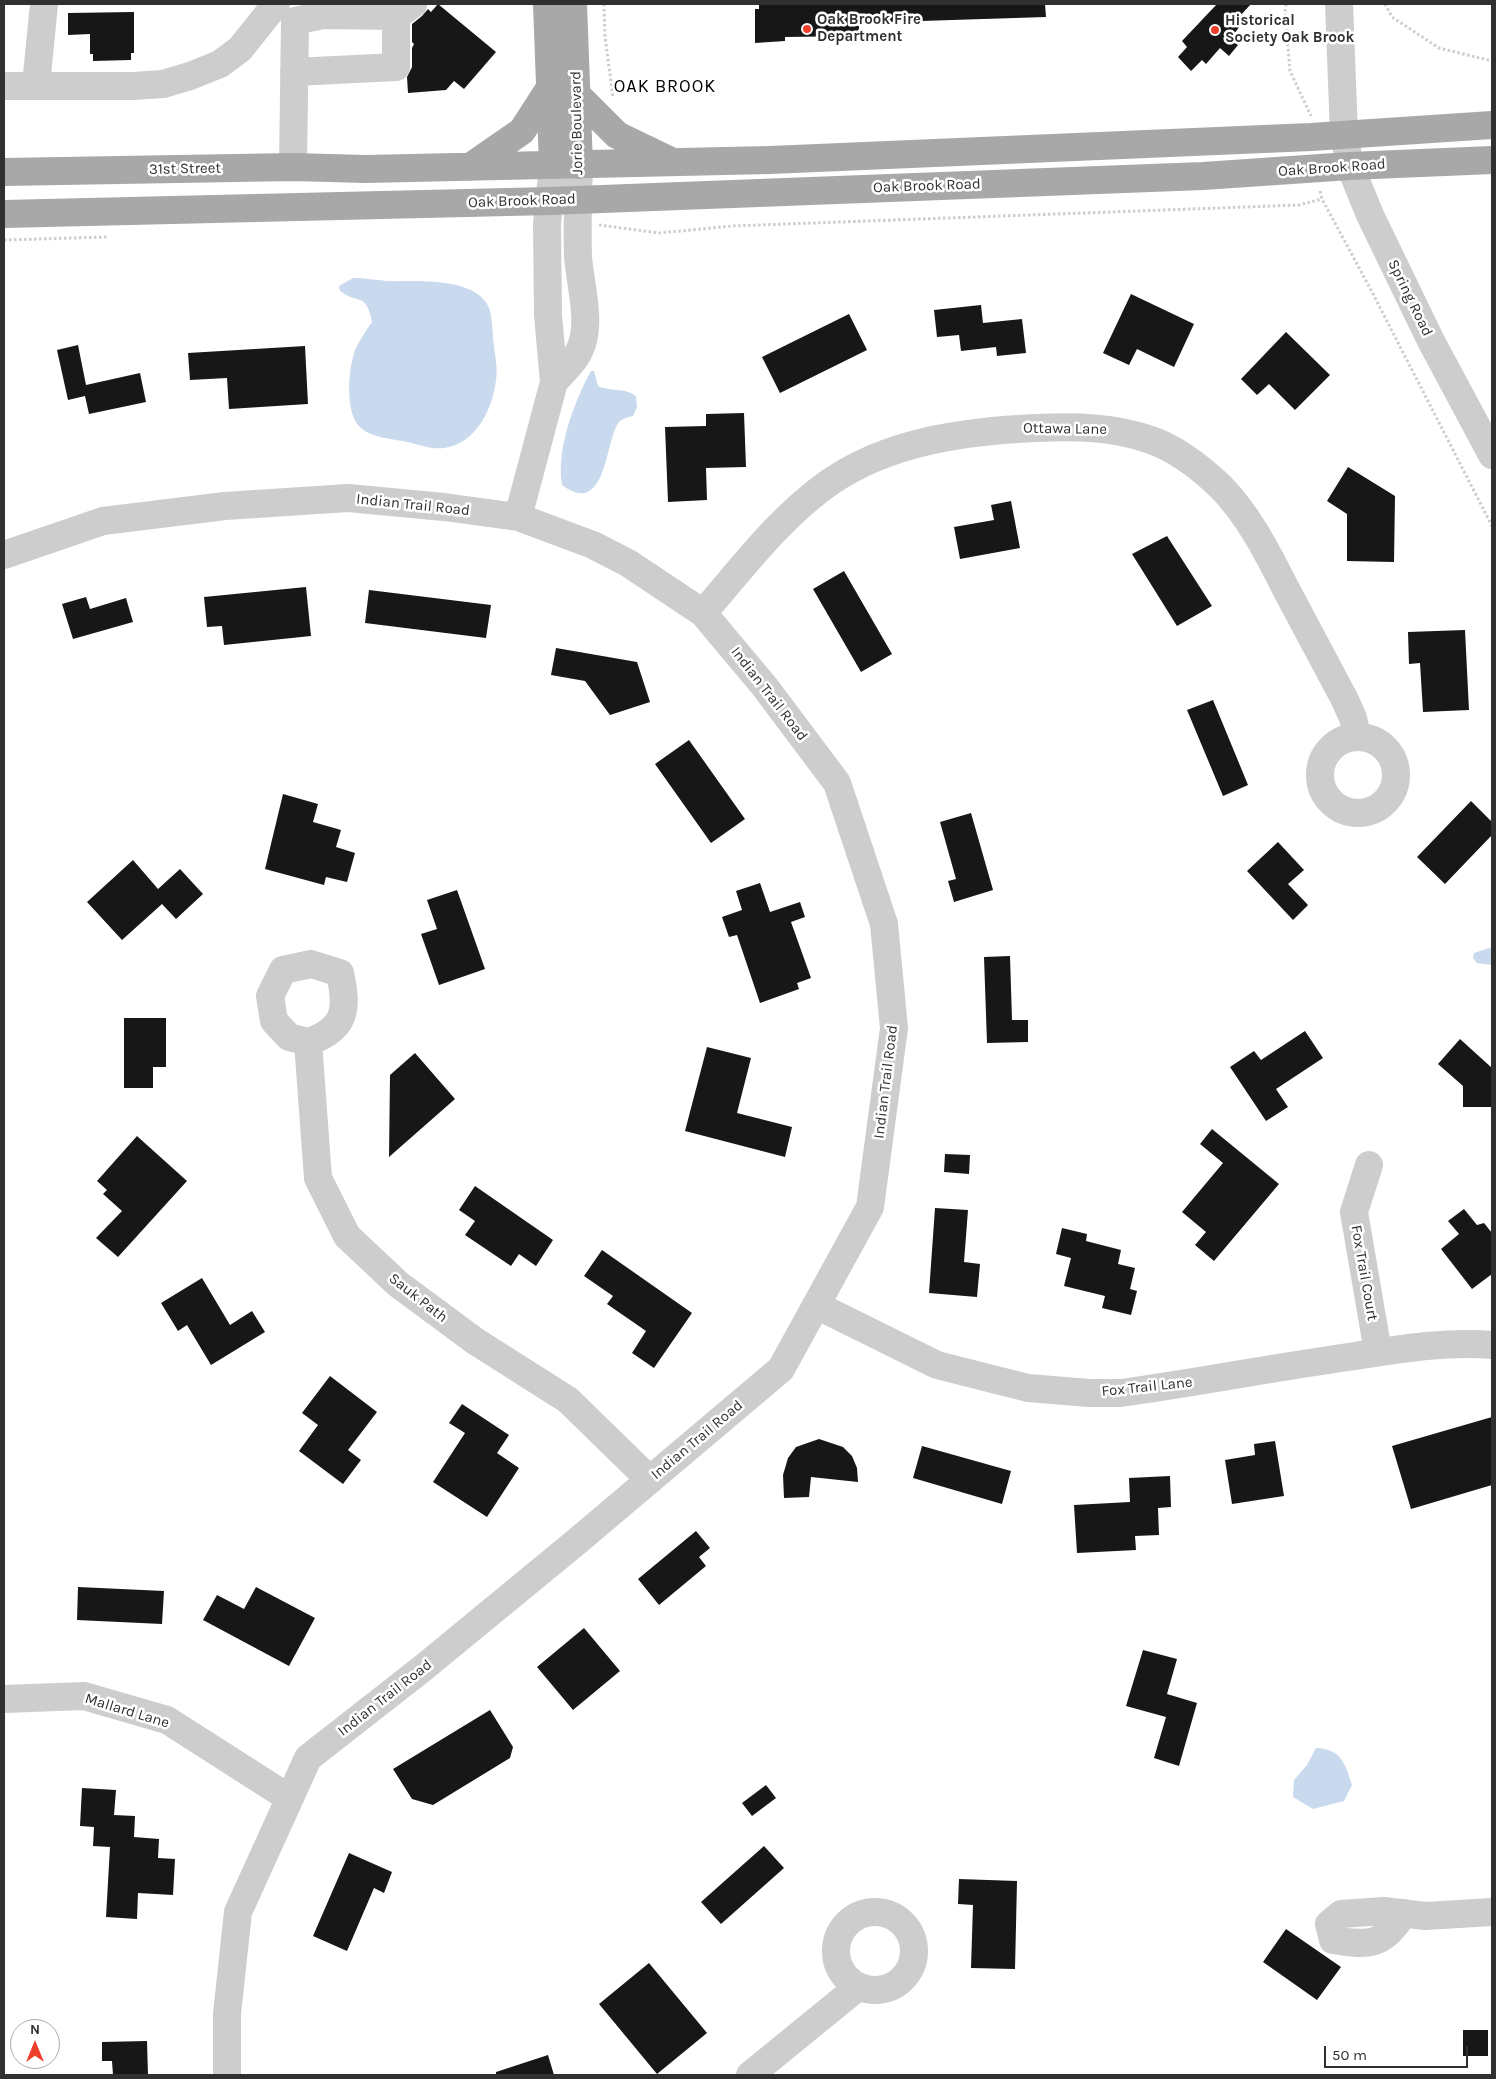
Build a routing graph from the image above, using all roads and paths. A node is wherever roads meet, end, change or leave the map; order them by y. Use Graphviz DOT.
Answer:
graph roads {
  1 [pos="44,4"];
  2 [pos="276,4"];
  3 [pos="547,4"];
  4 [pos="573,4"];
  5 [pos="604,4"];
  6 [pos="1286,4"];
  7 [pos="1339,4"];
  8 [pos="1385,4"];
  9 [pos="404,10"];
  10 [pos="1492,61"];
  11 [pos="294,72"];
  12 [pos="36,85"];
  13 [pos="4,86"];
  14 [pos="551,86"];
  15 [pos="577,95"];
  16 [pos="615,106"];
  17 [pos="1311,121"];
  18 [pos="1492,126"];
  19 [pos="1344,134"];
  20 [pos="1492,160"];
  21 [pos="673,162"];
  22 [pos="566,165"];
  23 [pos="1350,166"];
  24 [pos="293,167"];
  25 [pos="470,167"];
  26 [pos="4,172"];
  27 [pos="578,200"];
  28 [pos="550,201"];
  29 [pos="4,214"];
  30 [pos="610,226"];
  31 [pos="554,382"];
  32 [pos="1492,455"];
  33 [pos="518,518"];
  34 [pos="1492,526"];
  35 [pos="4,555"];
  36 [pos="703,613"];
  37 [pos="1357,736"];
  38 [pos="308,1042"];
  39 [pos="1369,1165"];
  40 [pos="816,1305"];
  41 [pos="1492,1345"];
  42 [pos="1378,1352"];
  43 [pos="650,1480"];
  44 [pos="4,1699"];
  45 [pos="289,1798"];
  46 [pos="1492,1912"];
  47 [pos="1404,1913"];
  48 [pos="858,1987"];
  49 [pos="227,2075"];
  50 [pos="750,2075"];
  1 -- 12 [label="street"];
  2 -- 12 [label="street"];
  3 -- 14 [label="main road, Jorie Boulevard"];
  4 -- 15 [label="main road, Jorie Boulevard"];
  5 -- 16 [label="path"];
  6 -- 17 [label="path"];
  7 -- 19 [label="street, Spring Road"];
  8 -- 10 [label="path"];
  9 -- 11 [label="street"];
  9 -- 11 [label="street"];
  11 -- 24 [label="street"];
  12 -- 13 [label="street"];
  14 -- 22 [label="main road, Jorie Boulevard"];
  14 -- 25 [label="main road"];
  15 -- 21 [label="main road"];
  15 -- 22 [label="main road, Jorie Boulevard"];
  18 -- 19 [label="main road"];
  19 -- 21 [label="main road"];
  19 -- 23 [label="street, Spring Road"];
  20 -- 23 [label="main road, Oak Brook Road"];
  21 -- 22 [label="main road"];
  22 -- 25 [label="main road"];
  22 -- 27 [label="street, Jorie Boulevard"];
  22 -- 28 [label="street, Jorie Boulevard"];
  23 -- 27 [label="main road, Oak Brook Road"];
  23 -- 32 [label="street, Spring Road"];
  24 -- 25 [label="main road, 31st Street"];
  24 -- 26 [label="main road, 31st Street"];
  27 -- 28 [label="main road, Oak Brook Road"];
  27 -- 31 [label="street, Jorie Boulevard"];
  28 -- 29 [label="main road, Oak Brook Road"];
  28 -- 31 [label="street, Jorie Boulevard"];
  30 -- 34 [label="path"];
  31 -- 33 [label="street, Jorie Boulevard"];
  33 -- 35 [label="street, Indian Trail Road"];
  33 -- 36 [label="street, Indian Trail Road"];
  36 -- 37 [label="street, Ottawa Lane"];
  36 -- 40 [label="street, Indian Trail Road"];
  38 -- 43 [label="street, Sauk Path"];
  39 -- 42 [label="street, Fox Trail Court"];
  40 -- 42 [label="street, Fox Trail Lane"];
  40 -- 43 [label="street, Indian Trail Road"];
  41 -- 42 [label="street, Fox Trail Lane"];
  43 -- 45 [label="street, Indian Trail Road"];
  44 -- 45 [label="street, Mallard Lane"];
  45 -- 49 [label="street, Indian Trail Road"];
  46 -- 47 [label="street"];
  48 -- 50 [label="street"];
}
